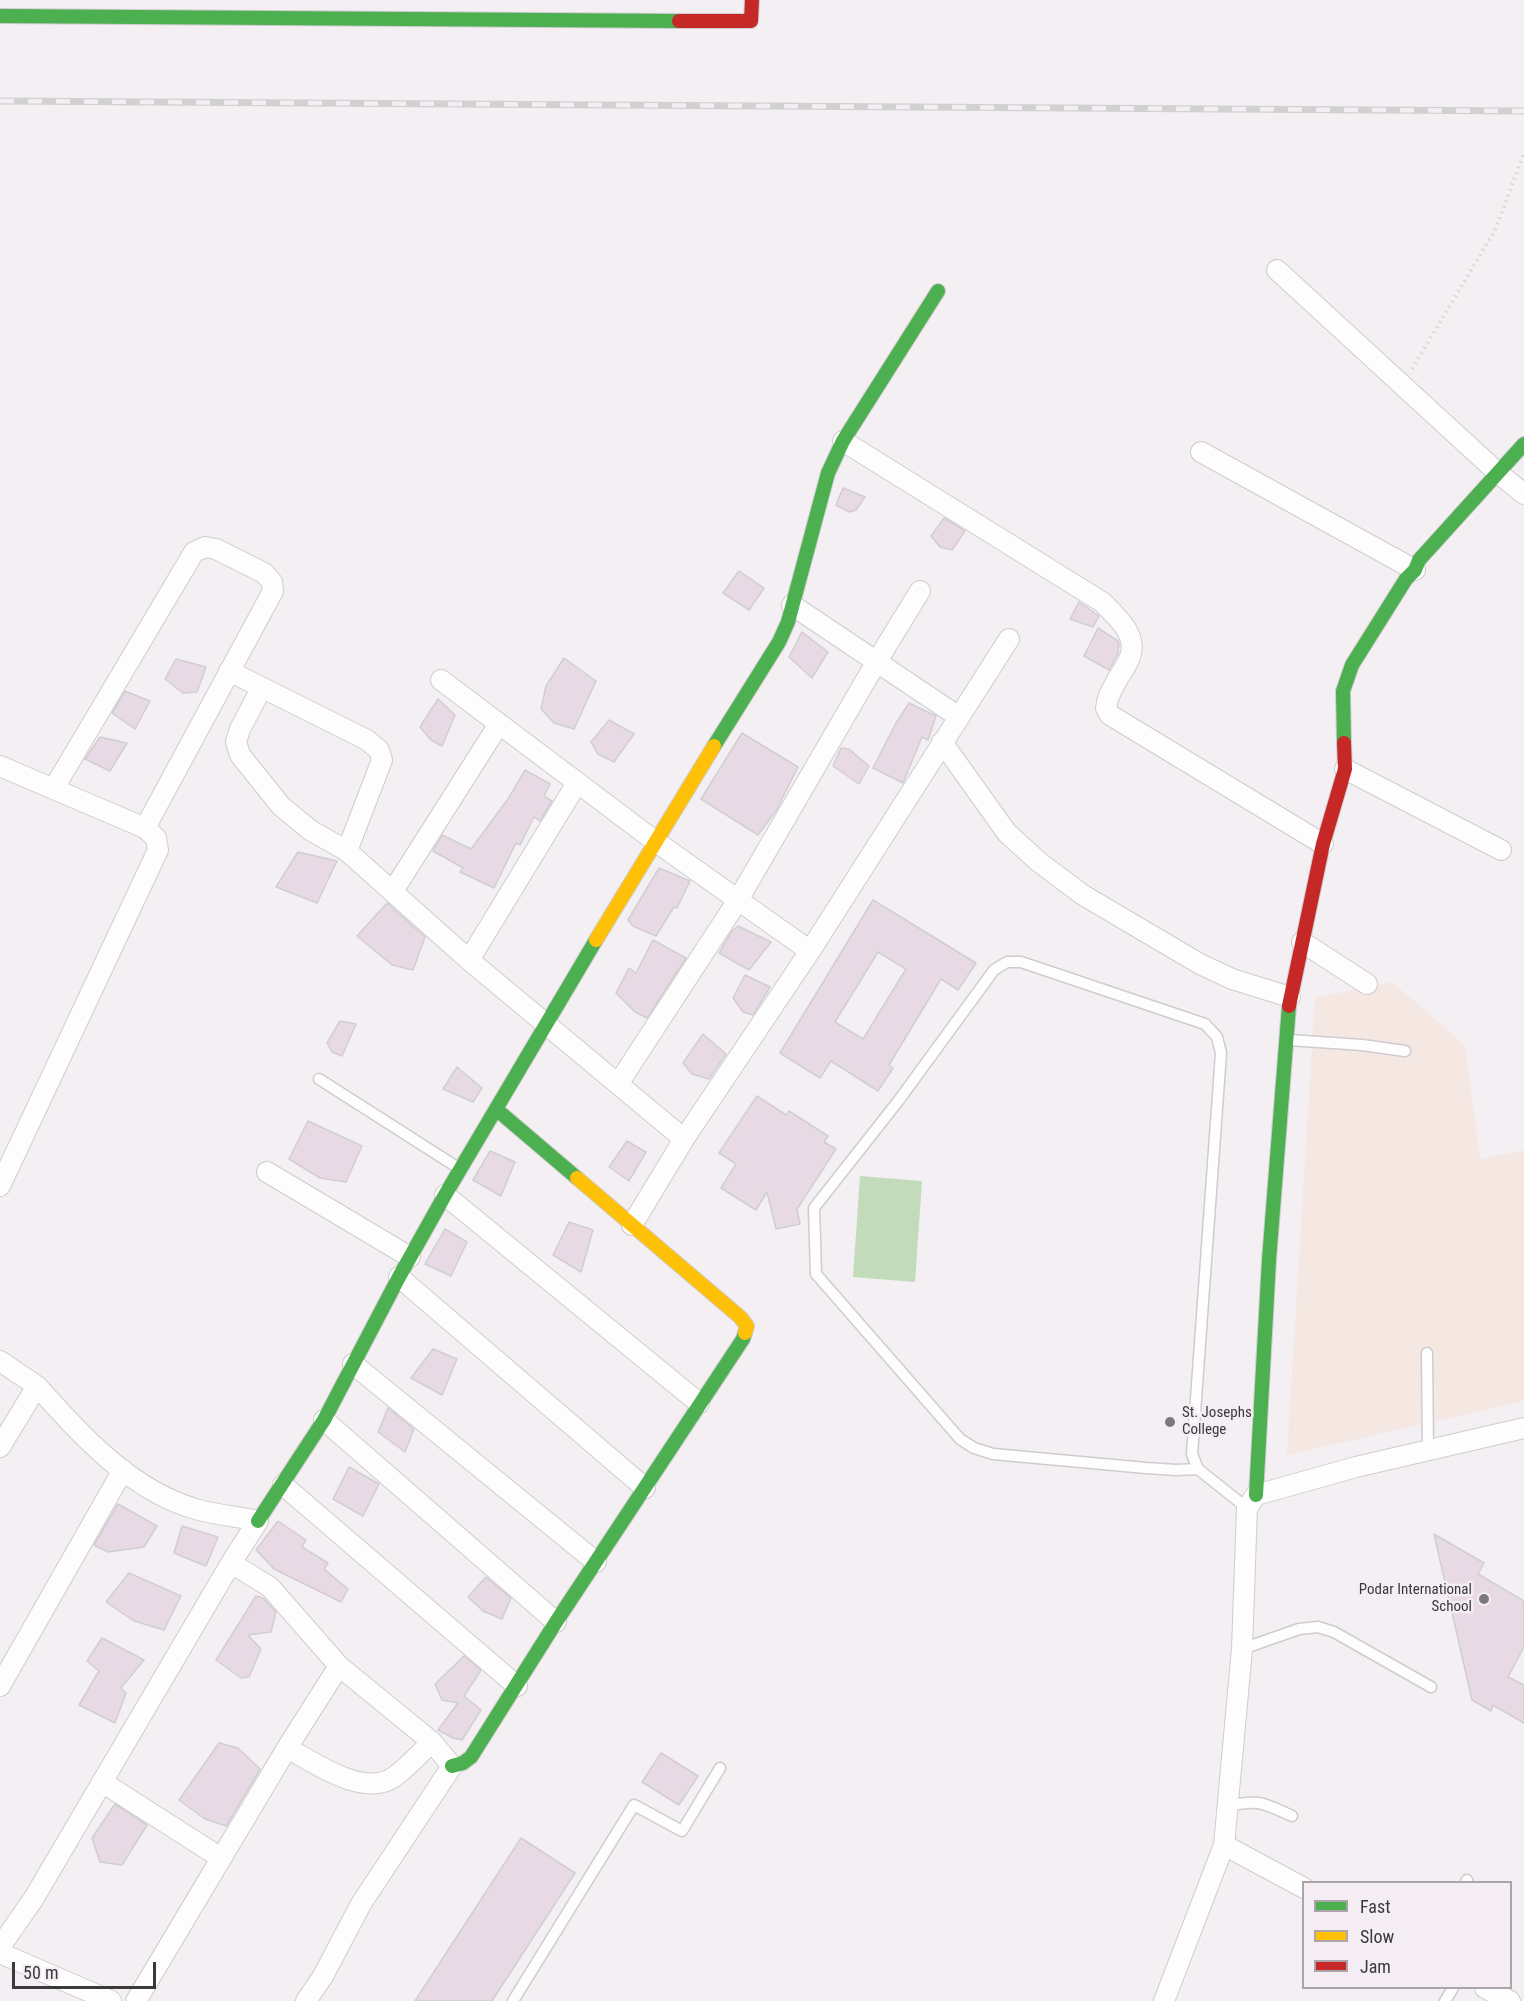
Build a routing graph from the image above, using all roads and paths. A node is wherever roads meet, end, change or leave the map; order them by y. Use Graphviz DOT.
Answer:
graph roads {
  1 [pos="752,0"];
  2 [pos="0,16"];
  3 [pos="1524,153"];
  4 [pos="1277,270"];
  5 [pos="938,291"];
  6 [pos="1402,385"];
  7 [pos="843,441"];
  8 [pos="1524,444"];
  9 [pos="1201,452"];
  10 [pos="1498,473"];
  11 [pos="1524,494"];
  12 [pos="1415,570"];
  13 [pos="920,591"];
  14 [pos="792,605"];
  15 [pos="1009,639"];
  16 [pos="877,661"];
  17 [pos="229,671"];
  18 [pos="441,680"];
  19 [pos="261,689"];
  20 [pos="959,717"];
  21 [pos="499,724"];
  22 [pos="942,742"];
  23 [pos="0,766"];
  24 [pos="1345,769"];
  25 [pos="577,783"];
  26 [pos="54,788"];
  27 [pos="145,828"];
  28 [pos="655,841"];
  29 [pos="1323,844"];
  30 [pos="1501,850"];
  31 [pos="347,852"];
  32 [pos="393,891"];
  33 [pos="738,900"];
  34 [pos="1302,942"];
  35 [pos="810,951"];
  36 [pos="469,960"];
  37 [pos="1367,984"];
  38 [pos="1290,997"];
  39 [pos="546,1025"];
  40 [pos="1286,1040"];
  41 [pos="1405,1051"];
  42 [pos="319,1079"];
  43 [pos="618,1084"];
  44 [pos="496,1109"];
  45 [pos="684,1139"];
  46 [pos="460,1170"];
  47 [pos="267,1173"];
  48 [pos="0,1186"];
  49 [pos="445,1195"];
  50 [pos="632,1225"];
  51 [pos="410,1257"];
  52 [pos="399,1277"];
  53 [pos="1428,1353"];
  54 [pos="0,1361"];
  55 [pos="353,1364"];
  56 [pos="37,1386"];
  57 [pos="699,1403"];
  58 [pos="324,1420"];
  59 [pos="1524,1428"];
  60 [pos="0,1447"];
  61 [pos="1428,1450"];
  62 [pos="1198,1469"];
  63 [pos="123,1470"];
  64 [pos="283,1485"];
  65 [pos="645,1488"];
  66 [pos="1252,1502"];
  67 [pos="258,1521"];
  68 [pos="596,1562"];
  69 [pos="231,1563"];
  70 [pos="556,1622"];
  71 [pos="1242,1649"];
  72 [pos="339,1666"];
  73 [pos="0,1686"];
  74 [pos="517,1686"];
  75 [pos="1431,1687"];
  76 [pos="432,1742"];
  77 [pos="287,1749"];
  78 [pos="452,1766"];
  79 [pos="720,1768"];
  80 [pos="102,1782"];
  81 [pos="1228,1806"];
  82 [pos="1292,1815"];
  83 [pos="1224,1845"];
  84 [pos="221,1858"];
  85 [pos="1302,1887"];
  86 [pos="0,1947"];
  87 [pos="0,1953"];
  88 [pos="1487,1989"];
  89 [pos="111,2001"];
  90 [pos="136,2001"];
  91 [pos="306,2001"];
  92 [pos="513,2001"];
  93 [pos="1164,2001"];
  94 [pos="1510,2001"];
  1 -- 2 [label="street"];
  3 -- 6 [label="path"];
  4 -- 6 [label="street"];
  5 -- 7 [label="street"];
  6 -- 10 [label="street"];
  7 -- 14 [label="street"];
  7 -- 29 [label="street"];
  8 -- 10 [label="street"];
  9 -- 12 [label="street"];
  10 -- 11 [label="street"];
  10 -- 12 [label="street"];
  12 -- 24 [label="street"];
  13 -- 16 [label="street"];
  14 -- 16 [label="street"];
  14 -- 28 [label="street"];
  15 -- 20 [label="street"];
  16 -- 20 [label="street"];
  16 -- 33 [label="street"];
  17 -- 19 [label="street"];
  17 -- 26 [label="street"];
  17 -- 27 [label="street"];
  18 -- 21 [label="street"];
  19 -- 31 [label="street"];
  19 -- 31 [label="street"];
  20 -- 22 [label="street"];
  21 -- 25 [label="street"];
  21 -- 32 [label="street"];
  22 -- 35 [label="street"];
  22 -- 38 [label="street"];
  23 -- 26 [label="street"];
  24 -- 29 [label="street"];
  24 -- 30 [label="street"];
  25 -- 28 [label="street"];
  25 -- 36 [label="street"];
  26 -- 27 [label="street"];
  27 -- 48 [label="street"];
  28 -- 33 [label="street"];
  28 -- 39 [label="street"];
  29 -- 34 [label="street"];
  31 -- 32 [label="street"];
  32 -- 36 [label="street"];
  33 -- 35 [label="street"];
  33 -- 43 [label="street"];
  34 -- 37 [label="street"];
  34 -- 38 [label="street"];
  35 -- 45 [label="street"];
  36 -- 39 [label="street"];
  38 -- 40 [label="street"];
  39 -- 43 [label="street"];
  39 -- 44 [label="street"];
  40 -- 41 [label="lane"];
  40 -- 66 [label="street"];
  42 -- 46 [label="lane"];
  43 -- 45 [label="street"];
  44 -- 46 [label="street"];
  44 -- 50 [label="street"];
  45 -- 50 [label="street"];
  46 -- 49 [label="street"];
  47 -- 51 [label="street"];
  49 -- 51 [label="street"];
  49 -- 57 [label="street"];
  50 -- 57 [label="street"];
  51 -- 52 [label="street"];
  52 -- 55 [label="street"];
  52 -- 65 [label="street"];
  53 -- 61 [label="lane"];
  54 -- 56 [label="street"];
  55 -- 58 [label="street"];
  55 -- 68 [label="street"];
  56 -- 60 [label="street"];
  56 -- 63 [label="street"];
  57 -- 65 [label="street"];
  58 -- 64 [label="street"];
  58 -- 70 [label="street"];
  59 -- 61 [label="street"];
  61 -- 66 [label="street"];
  62 -- 62 [label="lane"];
  62 -- 66 [label="lane"];
  63 -- 67 [label="street"];
  63 -- 73 [label="street"];
  64 -- 67 [label="street"];
  64 -- 74 [label="street"];
  65 -- 68 [label="street"];
  66 -- 71 [label="street"];
  67 -- 69 [label="street"];
  68 -- 70 [label="street"];
  69 -- 72 [label="street"];
  69 -- 80 [label="street"];
  70 -- 74 [label="street"];
  71 -- 75 [label="lane"];
  71 -- 81 [label="street"];
  72 -- 76 [label="street"];
  72 -- 77 [label="street"];
  74 -- 78 [label="street"];
  76 -- 77 [label="street"];
  76 -- 78 [label="street"];
  77 -- 84 [label="street"];
  78 -- 91 [label="street"];
  79 -- 92 [label="lane"];
  80 -- 84 [label="street"];
  80 -- 86 [label="street"];
  81 -- 82 [label="lane"];
  81 -- 83 [label="street"];
  83 -- 85 [label="street"];
  83 -- 93 [label="street"];
  84 -- 90 [label="street"];
  87 -- 89 [label="street"];
  88 -- 94 [label="street"];
}
